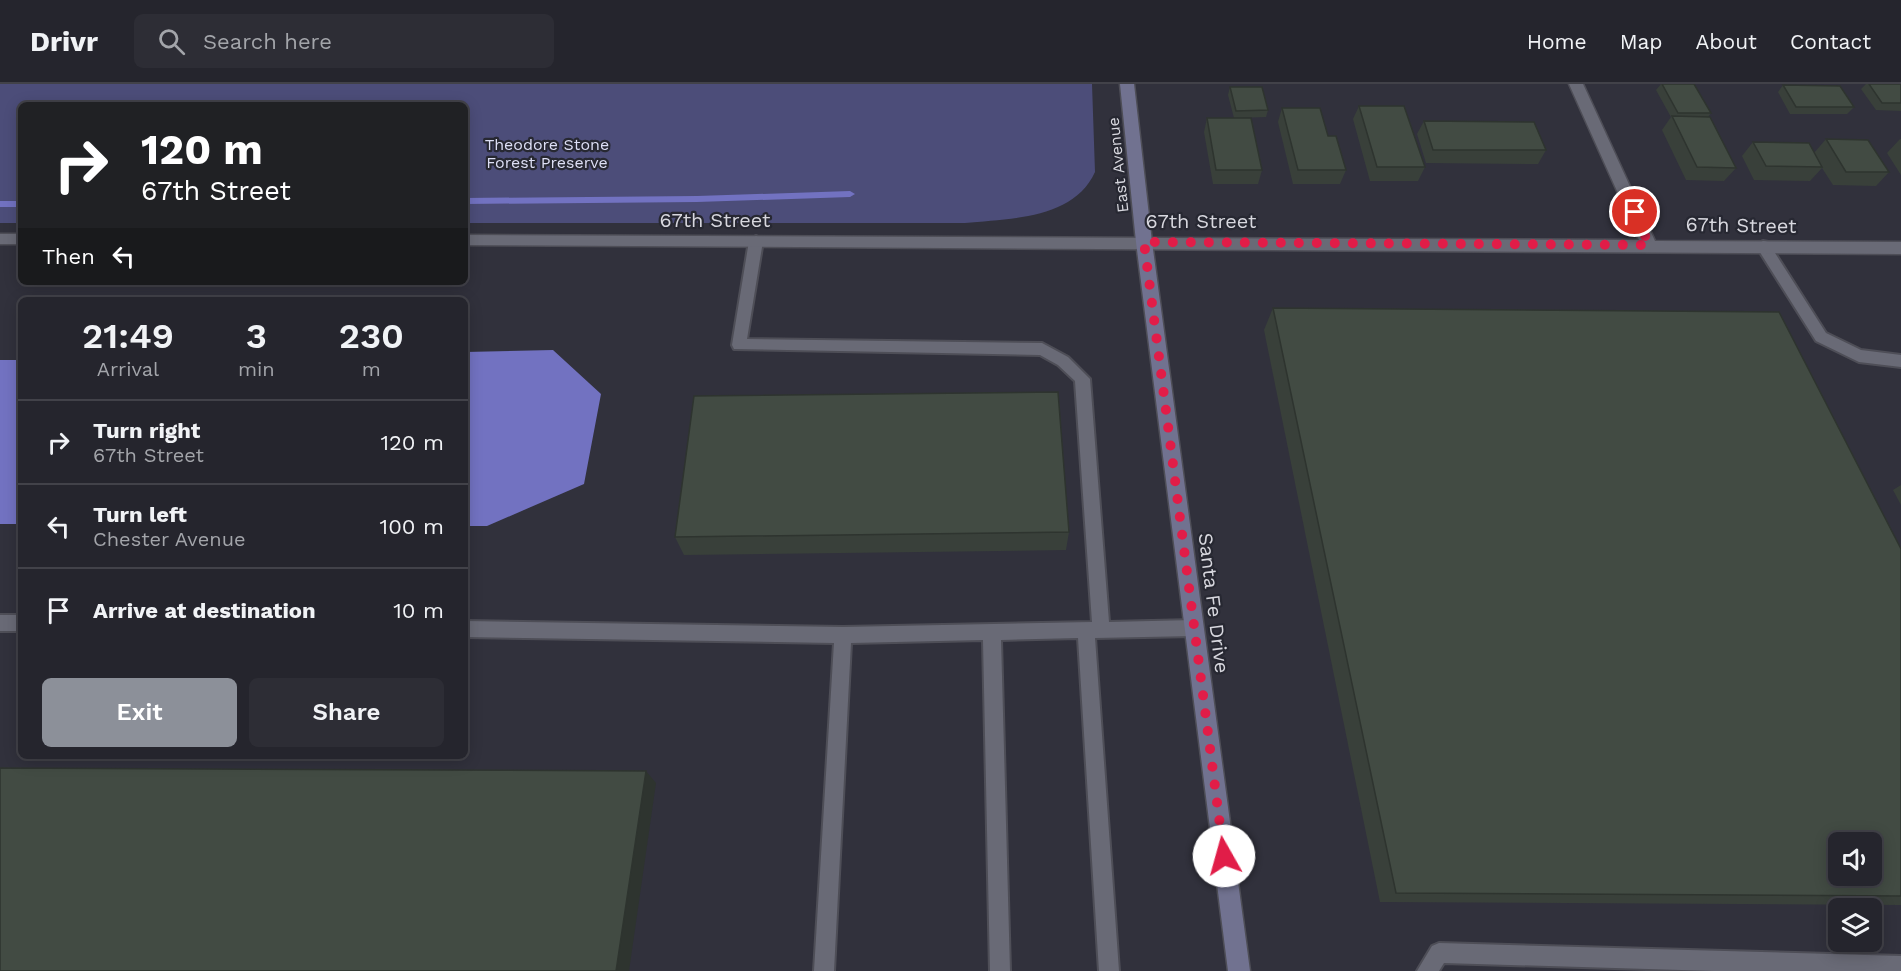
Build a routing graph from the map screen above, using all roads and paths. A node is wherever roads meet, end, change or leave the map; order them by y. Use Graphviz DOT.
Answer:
graph roads {
  1 [pos="1127,84"];
  2 [pos="1576,84"];
  3 [pos="0,239"];
  4 [pos="18,239"];
  5 [pos="468,240"];
  6 [pos="756,241"];
  7 [pos="1144,242"];
  8 [pos="1649,245"];
  9 [pos="1763,246"];
  10 [pos="1901,248"];
  11 [pos="1901,361"];
  12 [pos="0,623"];
  13 [pos="18,623"];
  14 [pos="1194,628"];
  15 [pos="468,629"];
  16 [pos="1093,630"];
  17 [pos="992,632"];
  18 [pos="843,635"];
  19 [pos="1901,966"];
  20 [pos="824,971"];
  21 [pos="1000,971"];
  22 [pos="1108,971"];
  23 [pos="1239,971"];
  24 [pos="1427,971"];
  1 -- 7 [label="street, East Avenue"];
  2 -- 8 [label="street"];
  3 -- 4 [label="street"];
  5 -- 6 [label="street, 67th Street"];
  6 -- 7 [label="street, 67th Street"];
  6 -- 16 [label="lane"];
  7 -- 8 [label="street, 67th Street"];
  7 -- 14 [label="street, Santa Fe Drive"];
  8 -- 9 [label="street, 67th Street"];
  9 -- 10 [label="street, 67th Street"];
  9 -- 11 [label="lane"];
  12 -- 13 [label="lane"];
  14 -- 16 [label="lane"];
  14 -- 23 [label="street, Santa Fe Drive"];
  15 -- 18 [label="lane"];
  16 -- 17 [label="lane"];
  16 -- 22 [label="lane"];
  17 -- 18 [label="lane"];
  17 -- 21 [label="lane"];
  18 -- 20 [label="lane"];
  19 -- 24 [label="lane"];
}
